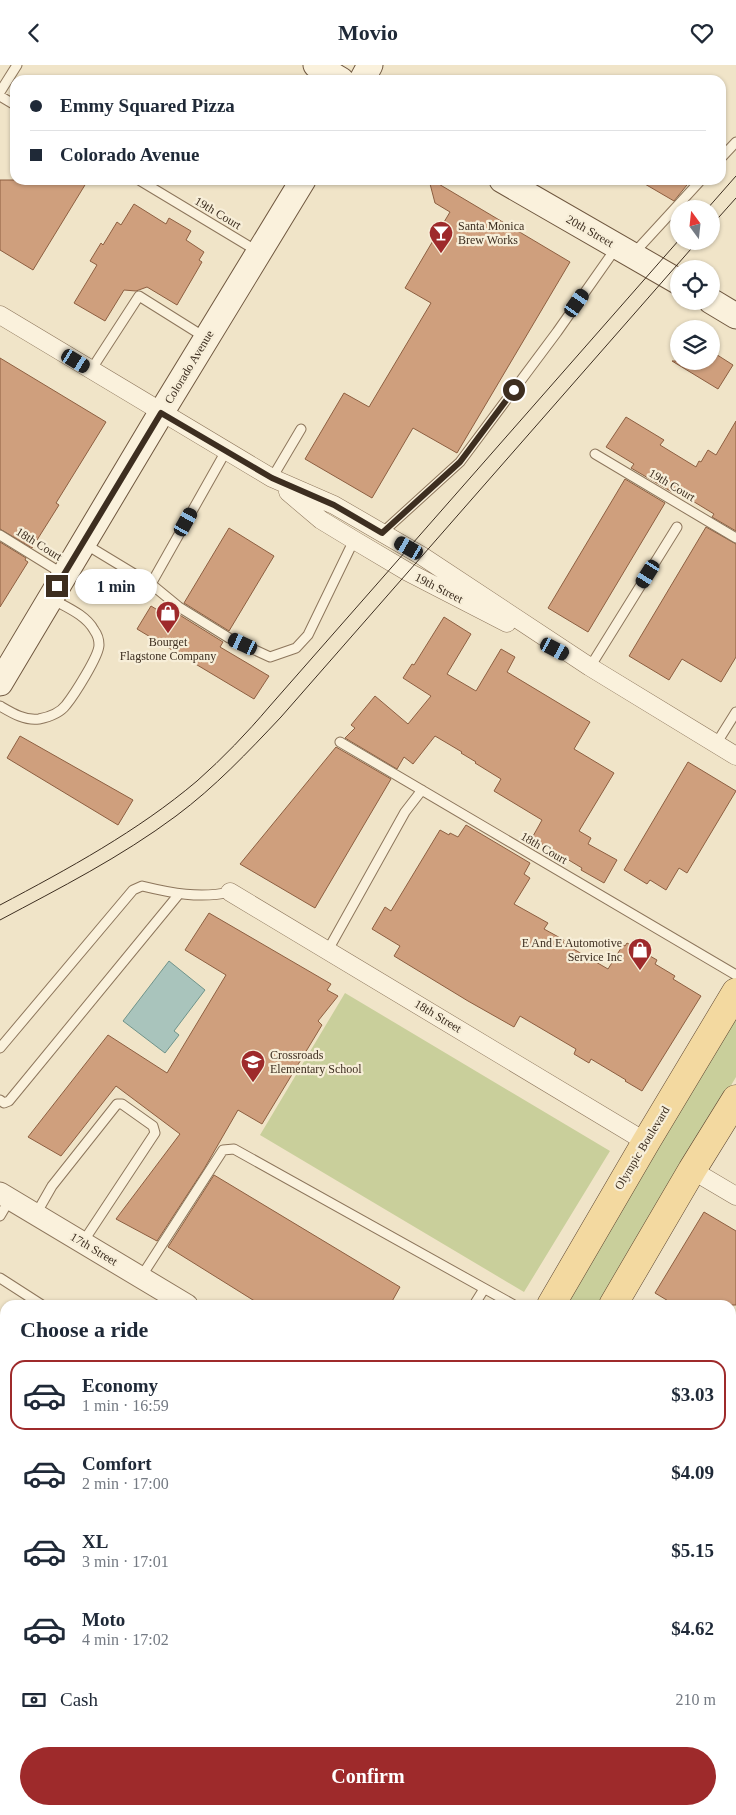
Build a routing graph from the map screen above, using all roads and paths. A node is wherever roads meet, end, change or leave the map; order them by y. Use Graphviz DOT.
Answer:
graph roads {
  1 [pos="316,65"];
  2 [pos="333,75"];
  3 [pos="10,77"];
  4 [pos="0,94"];
  5 [pos="736,142"];
  6 [pos="726,153"];
  7 [pos="147,185"];
  8 [pos="299,185"];
  9 [pos="511,185"];
  10 [pos="696,185"];
  11 [pos="625,251"];
  12 [pos="258,252"];
  13 [pos="670,277"];
  14 [pos="720,306"];
  15 [pos="0,315"];
  16 [pos="736,316"];
  17 [pos="206,338"];
  18 [pos="91,370"];
  19 [pos="161,413"];
  20 [pos="301,429"];
  21 [pos="226,451"];
  22 [pos="595,454"];
  23 [pos="272,478"];
  24 [pos="677,527"];
  25 [pos="382,533"];
  26 [pos="0,535"];
  27 [pos="736,538"];
  28 [pos="354,540"];
  29 [pos="83,543"];
  30 [pos="64,575"];
  31 [pos="151,584"];
  32 [pos="50,598"];
  33 [pos="590,667"];
  34 [pos="0,683"];
  35 [pos="0,706"];
  36 [pos="736,713"];
  37 [pos="340,742"];
  38 [pos="716,744"];
  39 [pos="736,756"];
  40 [pos="422,790"];
  41 [pos="230,892"];
  42 [pos="179,894"];
  43 [pos="328,950"];
  44 [pos="736,975"];
  45 [pos="736,992"];
  46 [pos="0,1048"];
  47 [pos="736,1099"];
  48 [pos="0,1100"];
  49 [pos="646,1142"];
  50 [pos="692,1170"];
  51 [pos="736,1196"];
  52 [pos="3,1202"];
  53 [pos="36,1214"];
  54 [pos="83,1242"];
  55 [pos="141,1277"];
  56 [pos="0,1278"];
  57 [pos="484,1289"];
  58 [pos="34,1300"];
  59 [pos="179,1300"];
  60 [pos="477,1300"];
  61 [pos="505,1300"];
  62 [pos="554,1300"];
  63 [pos="615,1300"];
  1 -- 2 [label="main road"];
  3 -- 4 [label="lane"];
  5 -- 6 [label="lane"];
  7 -- 12 [label="lane, 19th Court"];
  8 -- 12 [label="main road, Colorado Avenue"];
  9 -- 11 [label="main road, 20th Street"];
  10 -- 11 [label="lane"];
  11 -- 13 [label="main road, 20th Street"];
  11 -- 25 [label="lane"];
  12 -- 17 [label="main road, Colorado Avenue"];
  14 -- 16 [label="main road"];
  15 -- 18 [label="street, 19th Street"];
  17 -- 18 [label="lane"];
  17 -- 19 [label="main road, Colorado Avenue"];
  18 -- 19 [label="street, 19th Street"];
  19 -- 21 [label="street, 19th Street"];
  19 -- 29 [label="main road, Colorado Avenue"];
  20 -- 23 [label="lane"];
  21 -- 23 [label="street, 19th Street"];
  21 -- 31 [label="lane"];
  22 -- 27 [label="lane, 19th Court"];
  23 -- 25 [label="street, 19th Street"];
  23 -- 28 [label="street, 19th Street"];
  24 -- 33 [label="lane"];
  25 -- 33 [label="street, 19th Street"];
  26 -- 30 [label="lane, 18th Court"];
  28 -- 31 [label="lane"];
  28 -- 33 [label="street, 19th Street"];
  29 -- 30 [label="main road, Colorado Avenue"];
  29 -- 31 [label="lane"];
  30 -- 32 [label="main road, Colorado Avenue"];
  32 -- 34 [label="main road, Colorado Avenue"];
  32 -- 35 [label="lane"];
  33 -- 38 [label="street, 19th Street"];
  36 -- 38 [label="lane"];
  37 -- 40 [label="lane, 18th Court"];
  38 -- 39 [label="street, 19th Street"];
  40 -- 43 [label="lane"];
  40 -- 44 [label="lane, 18th Court"];
  41 -- 42 [label="lane"];
  41 -- 43 [label="street, 18th Street"];
  42 -- 46 [label="lane"];
  42 -- 48 [label="lane"];
  43 -- 49 [label="street, 18th Street"];
  45 -- 49 [label="main road, Olympic Boulevard"];
  47 -- 50 [label="main road"];
  49 -- 62 [label="main road, Olympic Boulevard"];
  50 -- 51 [label="street"];
  50 -- 63 [label="main road"];
  52 -- 53 [label="street, 17th Street"];
  53 -- 54 [label="street, 17th Street"];
  53 -- 54 [label="lane"];
  54 -- 55 [label="street, 17th Street"];
  55 -- 57 [label="lane"];
  55 -- 59 [label="street, 17th Street"];
  56 -- 58 [label="lane"];
  57 -- 60 [label="lane"];
  57 -- 61 [label="lane"];
}
